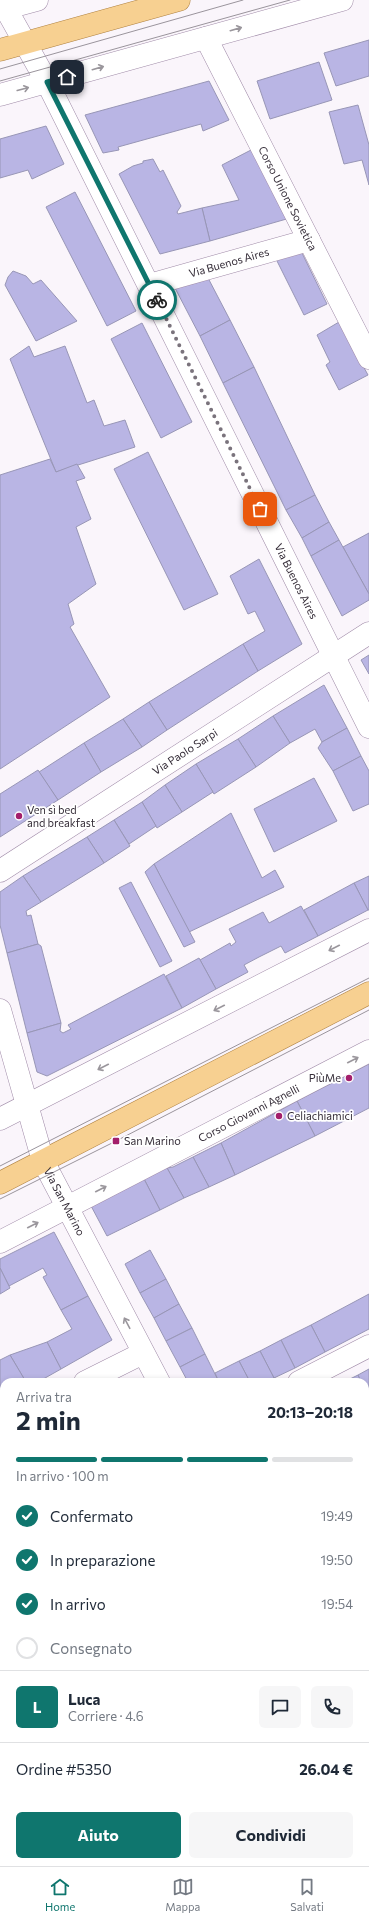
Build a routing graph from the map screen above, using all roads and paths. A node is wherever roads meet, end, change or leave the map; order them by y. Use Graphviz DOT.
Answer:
graph roads {
  1 [pos="37,0"];
  2 [pos="180,0"];
  3 [pos="342,0"];
  4 [pos="2,6"];
  5 [pos="206,38"];
  6 [pos="25,42"];
  7 [pos="0,50"];
  8 [pos="47,82"];
  9 [pos="0,95"];
  10 [pos="310,240"];
  11 [pos="149,285"];
  12 [pos="369,358"];
  13 [pos="369,632"];
  14 [pos="333,655"];
  15 [pos="369,727"];
  16 [pos="0,871"];
  17 [pos="369,930"];
  18 [pos="369,993"];
  19 [pos="0,1010"];
  20 [pos="369,1051"];
  21 [pos="26,1106"];
  22 [pos="0,1119"];
  23 [pos="43,1161"];
  24 [pos="0,1183"];
  25 [pos="66,1208"];
  26 [pos="0,1242"];
  27 [pos="369,1346"];
  28 [pos="143,1352"];
  29 [pos="93,1378"];
  30 [pos="157,1378"];
  31 [pos="307,1378"];
  1 -- 4 [label="street"];
  2 -- 6 [label="main road"];
  5 -- 3 [label="street, one-way"];
  4 -- 6 [label="street, Via Buenos Aires"];
  8 -- 5 [label="street, one-way"];
  5 -- 10 [label="street, Corso Unione Sovietica"];
  6 -- 7 [label="main road"];
  6 -- 8 [label="street, Via Buenos Aires"];
  9 -- 8 [label="street, one-way"];
  8 -- 11 [label="street, Via Buenos Aires"];
  10 -- 11 [label="street, Via Buenos Aires"];
  10 -- 12 [label="street, Corso Unione Sovietica"];
  11 -- 14 [label="street, Via Buenos Aires"];
  13 -- 14 [label="street, Via Paolo Sarpi"];
  14 -- 15 [label="street, Via Buenos Aires"];
  14 -- 16 [label="street, Via Paolo Sarpi"];
  17 -- 21 [label="street, one-way"];
  18 -- 23 [label="main road"];
  19 -- 21 [label="street, Via San Marino"];
  25 -- 20 [label="street, Corso Giovanni Agnelli, one-way"];
  21 -- 22 [label="street"];
  21 -- 23 [label="street, Via San Marino"];
  23 -- 24 [label="main road"];
  23 -- 25 [label="street, Via San Marino"];
  26 -- 25 [label="street, Corso Giovanni Agnelli, one-way"];
  28 -- 25 [label="street, Via San Marino, one-way"];
  27 -- 31 [label="street"];
  28 -- 29 [label="street"];
  28 -- 30 [label="street, Via San Marino"];
}
